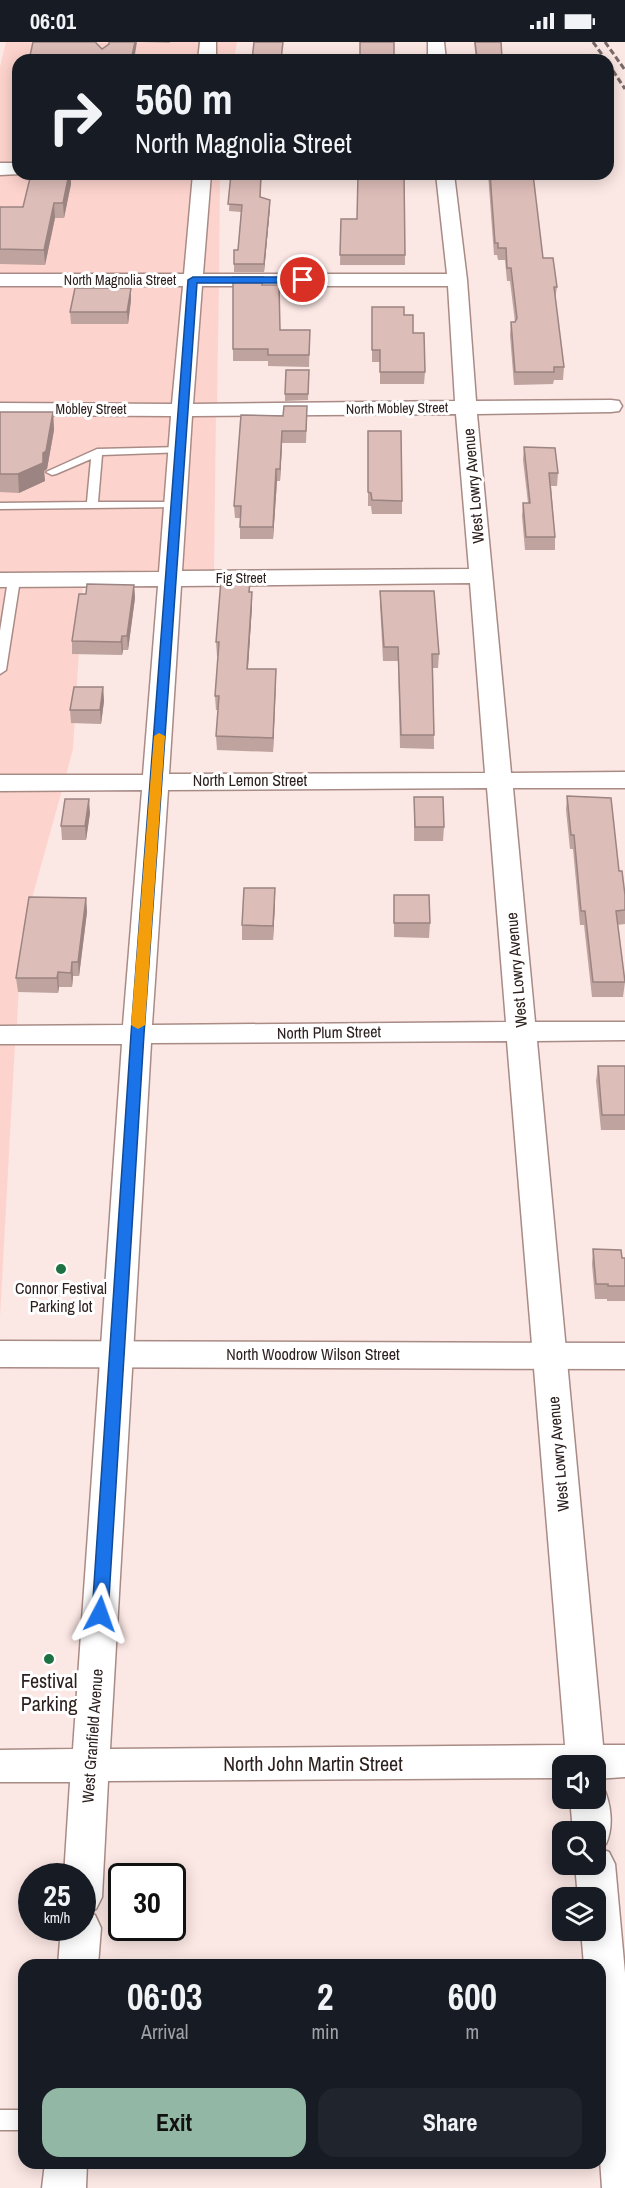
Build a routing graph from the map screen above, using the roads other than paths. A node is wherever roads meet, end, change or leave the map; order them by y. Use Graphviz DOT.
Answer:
graph roads {
  1 [pos="201,180"];
  2 [pos="446,180"];
  3 [pos="457,279"];
  4 [pos="0,280"];
  5 [pos="193,280"];
  6 [pos="611,406"];
  7 [pos="466,407"];
  8 [pos="0,409"];
  9 [pos="183,410"];
  10 [pos="181,450"];
  11 [pos="97,452"];
  12 [pos="52,472"];
  13 [pos="0,506"];
  14 [pos="92,506"];
  15 [pos="177,506"];
  16 [pos="481,576"];
  17 [pos="172,579"];
  18 [pos="7,580"];
  19 [pos="0,670"];
  20 [pos="501,779"];
  21 [pos="625,780"];
  22 [pos="156,781"];
  23 [pos="0,783"];
  24 [pos="521,1030"];
  25 [pos="625,1031"];
  26 [pos="137,1034"];
  27 [pos="0,1035"];
  28 [pos="116,1353"];
  29 [pos="0,1354"];
  30 [pos="549,1356"];
  31 [pos="625,1356"];
  32 [pos="585,1755"];
  33 [pos="625,1761"];
  34 [pos="606,1762"];
  35 [pos="552,1763"];
  36 [pos="90,1765"];
  37 [pos="0,1766"];
  38 [pos="84,1863"];
  39 [pos="596,1875"];
  40 [pos="80,1941"];
  41 [pos="78,1959"];
  42 [pos="604,1959"];
  43 [pos="606,1987"];
  44 [pos="0,2120"];
  45 [pos="18,2120"];
  46 [pos="66,2169"];
  47 [pos="64,2188"];
  48 [pos="624,2188"];
  1 -- 5 [label="street, West Granfield Avenue"];
  2 -- 3 [label="street, West Lowry Avenue"];
  3 -- 5 [label="street, North Magnolia Street"];
  3 -- 7 [label="street, West Lowry Avenue"];
  4 -- 5 [label="street, North Magnolia Street"];
  5 -- 9 [label="street, West Granfield Avenue"];
  6 -- 7 [label="street, North Mobley Street"];
  7 -- 9 [label="street, North Mobley Street"];
  7 -- 16 [label="street, West Lowry Avenue"];
  8 -- 9 [label="street, Mobley Street"];
  9 -- 10 [label="street, West Granfield Avenue"];
  10 -- 11 [label="lane"];
  10 -- 15 [label="street, West Granfield Avenue"];
  11 -- 12 [label="lane"];
  11 -- 14 [label="lane"];
  13 -- 14 [label="lane"];
  14 -- 15 [label="lane"];
  15 -- 17 [label="street, West Granfield Avenue"];
  16 -- 17 [label="street, Fig Street"];
  16 -- 20 [label="street, West Lowry Avenue"];
  17 -- 18 [label="street, Fig Street"];
  17 -- 22 [label="street, West Granfield Avenue"];
  18 -- 19 [label="lane"];
  20 -- 21 [label="street, North Lemon Street"];
  20 -- 22 [label="street, North Lemon Street"];
  20 -- 24 [label="street, West Lowry Avenue"];
  22 -- 23 [label="street, North Lemon Street"];
  22 -- 26 [label="street, West Granfield Avenue"];
  24 -- 25 [label="street, North Plum Street"];
  24 -- 26 [label="street, North Plum Street"];
  24 -- 30 [label="street, West Lowry Avenue"];
  26 -- 27 [label="street, North Plum Street"];
  26 -- 28 [label="street, West Granfield Avenue"];
  28 -- 29 [label="street, North Woodrow Wilson Street"];
  28 -- 30 [label="street, North Woodrow Wilson Street"];
  28 -- 36 [label="street, West Granfield Avenue"];
  30 -- 31 [label="street, North Woodrow Wilson Street"];
  30 -- 32 [label="street, West Lowry Avenue"];
  33 -- 34 [label="street, North John Martin Street"];
  35 -- 36 [label="street, North John Martin Street"];
  36 -- 37 [label="street, North John Martin Street"];
  36 -- 38 [label="street, West Granfield Avenue"];
  39 -- 42 [label="street"];
  40 -- 41 [label="street"];
  43 -- 48 [label="street"];
  44 -- 45 [label="lane"];
  46 -- 47 [label="street"];
}
